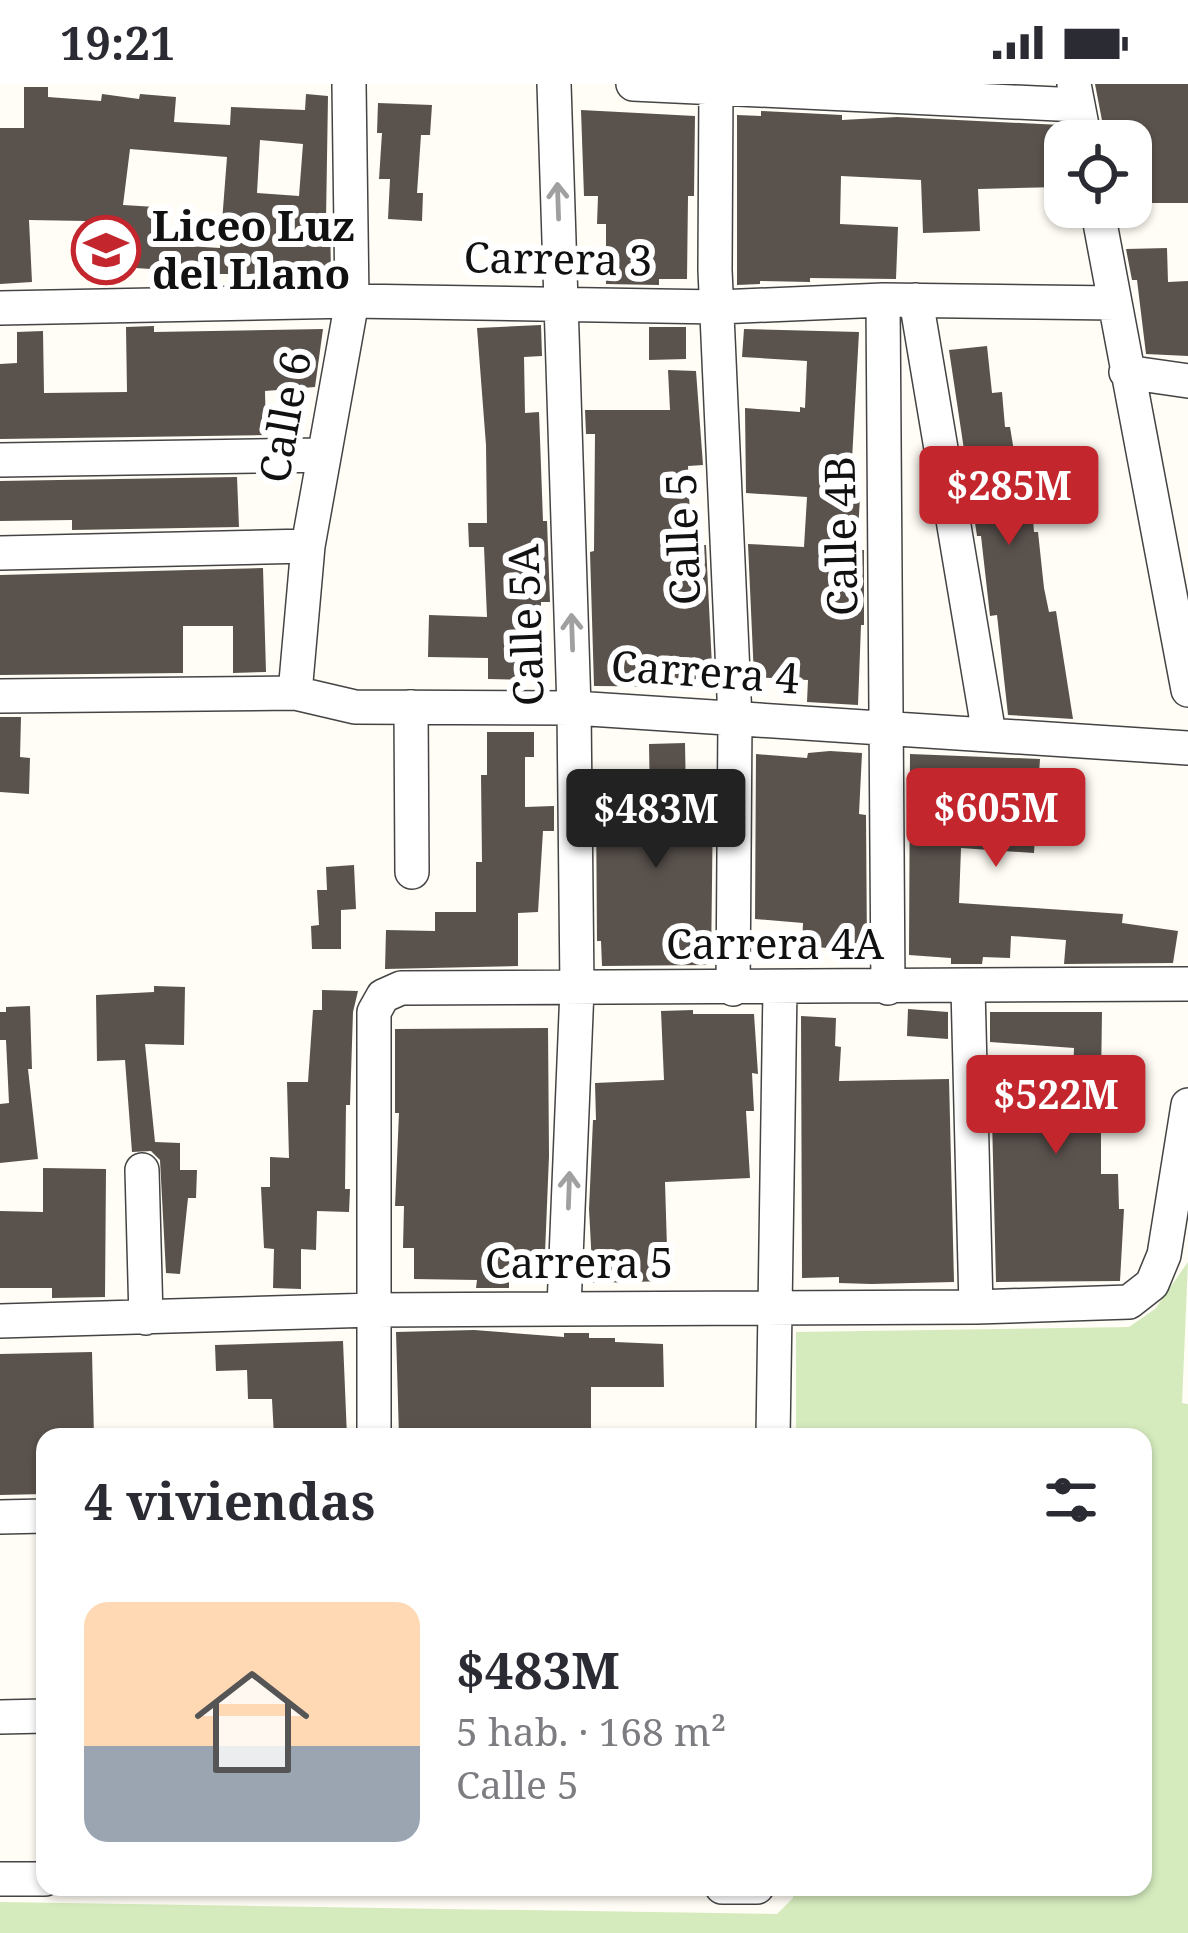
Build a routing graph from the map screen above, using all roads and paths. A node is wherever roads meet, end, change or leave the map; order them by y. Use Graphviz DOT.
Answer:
graph roads {
  1 [pos="349,84"];
  2 [pos="554,84"];
  3 [pos="633,84"];
  4 [pos="716,87"];
  5 [pos="1076,94"];
  6 [pos="1101,228"];
  7 [pos="899,300"];
  8 [pos="352,301"];
  9 [pos="1115,302"];
  10 [pos="561,303"];
  11 [pos="719,307"];
  12 [pos="0,308"];
  13 [pos="1126,372"];
  14 [pos="1188,381"];
  15 [pos="323,455"];
  16 [pos="0,460"];
  17 [pos="308,546"];
  18 [pos="0,553"];
  19 [pos="1188,690"];
  20 [pos="295,693"];
  21 [pos="0,696"];
  22 [pos="411,707"];
  23 [pos="574,708"];
  24 [pos="735,719"];
  25 [pos="888,730"];
  26 [pos="989,734"];
  27 [pos="1188,748"];
  28 [pos="412,872"];
  29 [pos="1188,985"];
  30 [pos="780,988"];
  31 [pos="889,988"];
  32 [pos="968,988"];
  33 [pos="577,989"];
  34 [pos="733,989"];
  35 [pos="1188,1105"];
  36 [pos="142,1170"];
  37 [pos="564,1307"];
  38 [pos="774,1307"];
  39 [pos="976,1307"];
  40 [pos="374,1310"];
  41 [pos="146,1318"];
  42 [pos="0,1322"];
  43 [pos="374,1428"];
  44 [pos="773,1428"];
  45 [pos="36,1516"];
  46 [pos="0,1517"];
  47 [pos="36,1716"];
  48 [pos="0,1717"];
  49 [pos="0,1879"];
  50 [pos="36,1880"];
  1 -- 8 [label="street, Calle 6"];
  10 -- 2 [label="street, Calle 5A, one-way"];
  3 -- 4 [label="street"];
  4 -- 5 [label="street"];
  4 -- 11 [label="street, Calle 5"];
  6 -- 9 [label="street"];
  7 -- 9 [label="street, Carrera 3"];
  7 -- 11 [label="street, Carrera 3"];
  7 -- 25 [label="street, Calle 4B"];
  7 -- 26 [label="street"];
  8 -- 10 [label="street, Carrera 3"];
  8 -- 12 [label="street, Carrera 3"];
  8 -- 15 [label="street, Calle 6"];
  9 -- 13 [label="street"];
  10 -- 11 [label="street, Carrera 3"];
  23 -- 10 [label="street, Calle 5A, one-way"];
  11 -- 24 [label="street, Calle 5"];
  13 -- 14 [label="street"];
  13 -- 19 [label="street"];
  15 -- 16 [label="street"];
  15 -- 17 [label="street, Calle 6"];
  17 -- 18 [label="street"];
  17 -- 20 [label="street, Calle 6"];
  20 -- 21 [label="street, Carrera 4"];
  20 -- 22 [label="street, Carrera 4"];
  22 -- 23 [label="street, Carrera 4"];
  22 -- 28 [label="street"];
  23 -- 24 [label="street, Carrera 4"];
  23 -- 33 [label="street, Calle 5A"];
  24 -- 25 [label="street, Carrera 4"];
  24 -- 34 [label="street, Calle 5"];
  25 -- 26 [label="street, Carrera 4"];
  25 -- 31 [label="street, Calle 4B"];
  26 -- 27 [label="street, Carrera 4"];
  29 -- 32 [label="street, Carrera 4A"];
  30 -- 31 [label="street, Carrera 4A"];
  30 -- 34 [label="street, Carrera 4A"];
  30 -- 38 [label="street"];
  31 -- 32 [label="street, Carrera 4A"];
  32 -- 39 [label="street"];
  33 -- 34 [label="street, Carrera 4A"];
  37 -- 33 [label="street, Calle 5A, one-way"];
  33 -- 40 [label="street, Carrera 4A"];
  35 -- 39 [label="street, Carrera 5"];
  36 -- 41 [label="street"];
  37 -- 38 [label="street, Carrera 5"];
  37 -- 40 [label="street, Carrera 5"];
  38 -- 39 [label="street, Carrera 5"];
  38 -- 44 [label="street"];
  40 -- 41 [label="street, Carrera 5"];
  40 -- 43 [label="street"];
  41 -- 42 [label="street, Carrera 5"];
  45 -- 46 [label="street"];
  47 -- 48 [label="street"];
  49 -- 50 [label="street"];
}
